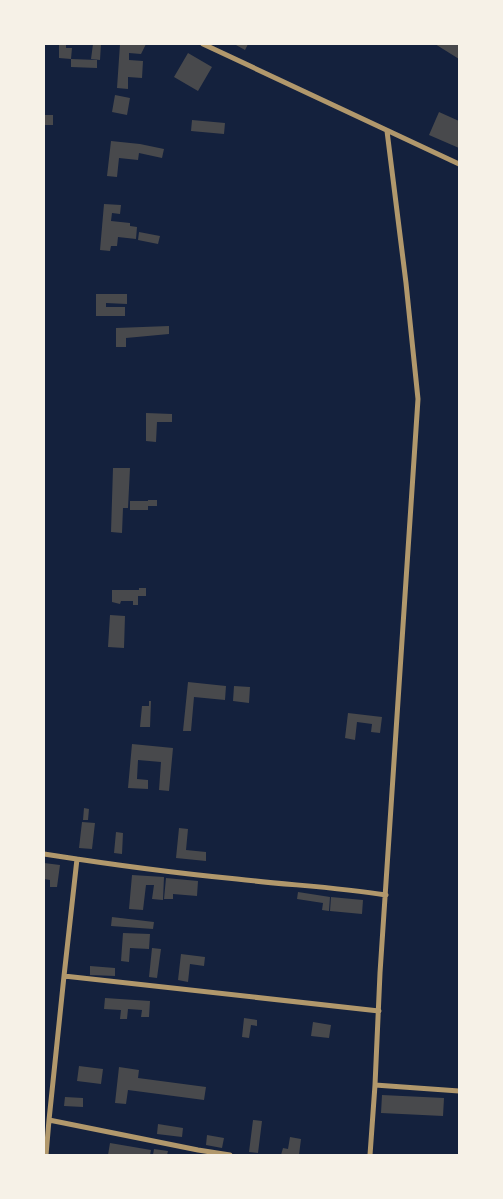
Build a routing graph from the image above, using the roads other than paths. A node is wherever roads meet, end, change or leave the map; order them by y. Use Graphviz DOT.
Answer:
graph roads {
  1 [pos="203,44"];
  2 [pos="387,130"];
  3 [pos="459,164"];
  4 [pos="44,854"];
  5 [pos="77,859"];
  6 [pos="386,895"];
  7 [pos="64,976"];
  8 [pos="379,1011"];
  9 [pos="375,1084"];
  10 [pos="459,1091"];
  11 [pos="49,1120"];
  12 [pos="46,1155"];
  13 [pos="230,1155"];
  14 [pos="370,1155"];
  1 -- 2 [label="street"];
  2 -- 3 [label="street"];
  2 -- 6 [label="street"];
  4 -- 5 [label="street"];
  5 -- 6 [label="street"];
  5 -- 7 [label="street"];
  6 -- 8 [label="street"];
  7 -- 8 [label="street"];
  7 -- 11 [label="street"];
  8 -- 9 [label="street"];
  9 -- 10 [label="street"];
  9 -- 14 [label="street"];
  11 -- 12 [label="street"];
  11 -- 13 [label="street"];
}
